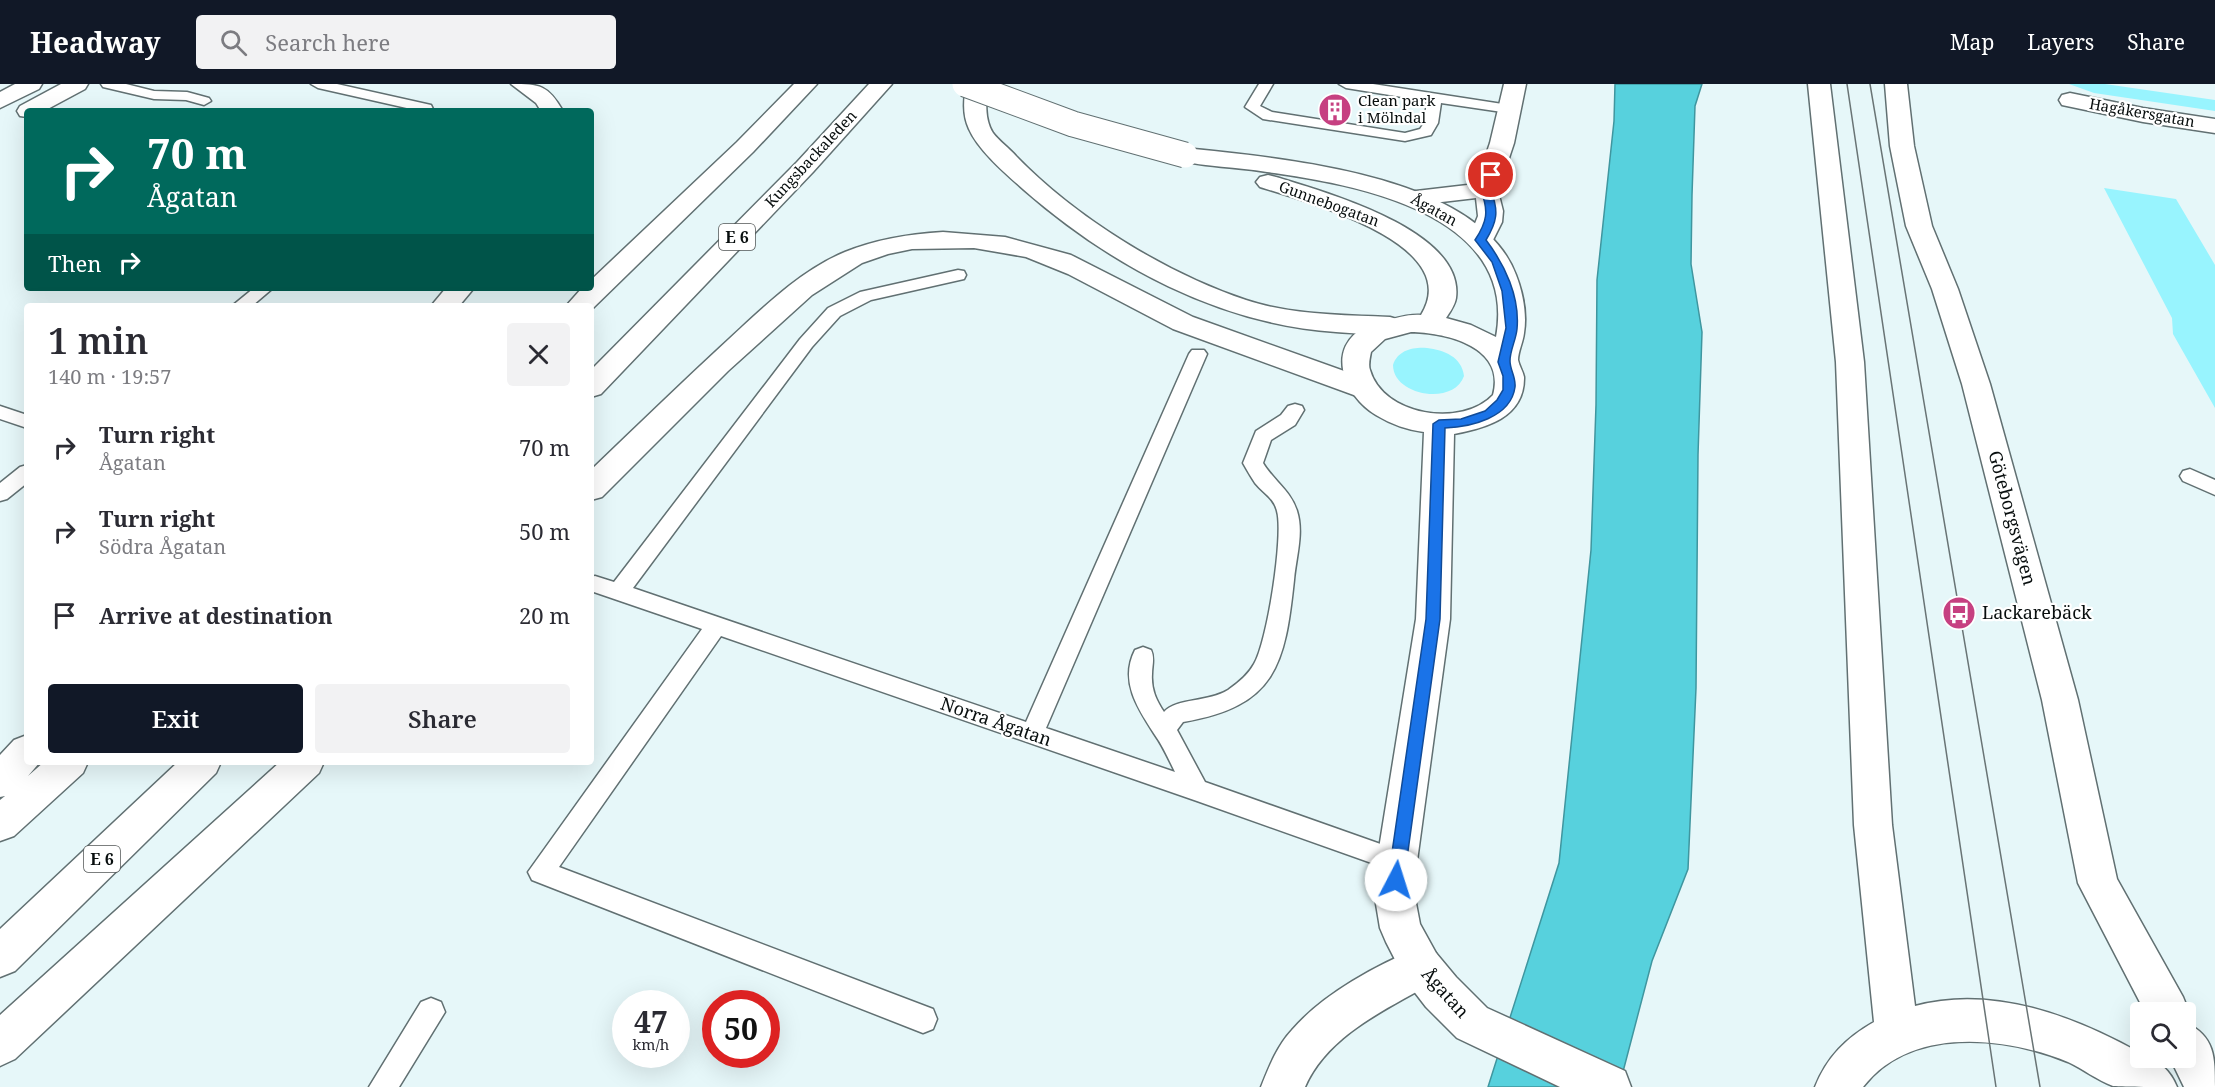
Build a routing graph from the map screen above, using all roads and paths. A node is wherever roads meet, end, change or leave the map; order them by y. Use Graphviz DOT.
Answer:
graph roads {
  1 [pos="31,84"];
  2 [pos="77,84"];
  3 [pos="108,84"];
  4 [pos="318,84"];
  5 [pos="522,84"];
  6 [pos="806,84"];
  7 [pos="880,84"];
  8 [pos="965,84"];
  9 [pos="977,84"];
  10 [pos="1266,84"];
  11 [pos="1346,84"];
  12 [pos="1515,84"];
  13 [pos="1819,84"];
  14 [pos="1896,84"];
  15 [pos="187,90"];
  16 [pos="1435,98"];
  17 [pos="2070,100"];
  18 [pos="204,101"];
  19 [pos="426,108"];
  20 [pos="550,108"];
  21 [pos="1509,109"];
  22 [pos="16,111"];
  23 [pos="2215,126"];
  24 [pos="1256,171"];
  25 [pos="1486,191"];
  26 [pos="1416,198"];
  27 [pos="1481,240"];
  28 [pos="958,275"];
  29 [pos="261,291"];
  30 [pos="458,291"];
  31 [pos="245,303"];
  32 [pos="447,303"];
  33 [pos="582,303"];
  34 [pos="1429,324"];
  35 [pos="1390,326"];
  36 [pos="1198,354"];
  37 [pos="1504,362"];
  38 [pos="594,384"];
  39 [pos="1362,388"];
  40 [pos="1295,410"];
  41 [pos="0,412"];
  42 [pos="24,421"];
  43 [pos="1439,424"];
  44 [pos="24,474"];
  45 [pos="2190,476"];
  46 [pos="594,486"];
  47 [pos="2215,488"];
  48 [pos="0,494"];
  49 [pos="595,584"];
  50 [pos="619,591"];
  51 [pos="717,626"];
  52 [pos="1143,656"];
  53 [pos="1164,729"];
  54 [pos="1032,735"];
  55 [pos="24,754"];
  56 [pos="67,765"];
  57 [pos="200,765"];
  58 [pos="303,765"];
  59 [pos="0,781"];
  60 [pos="1197,790"];
  61 [pos="0,824"];
  62 [pos="1397,861"];
  63 [pos="0,957"];
  64 [pos="1420,968"];
  65 [pos="2163,1002"];
  66 [pos="431,1012"];
  67 [pos="923,1019"];
  68 [pos="1897,1034"];
  69 [pos="0,1044"];
  70 [pos="383,1087"];
  71 [pos="1283,1087"];
  72 [pos="1609,1087"];
  73 [pos="1837,1087"];
  74 [pos="2155,1087"];
  1 -- 22 [label="main road"];
  2 -- 22 [label="main road"];
  3 -- 15 [label="lane"];
  4 -- 19 [label="lane"];
  5 -- 20 [label="main road"];
  6 -- 33 [label="main road"];
  7 -- 38 [label="main road, Kungsbackaleden / E 6"];
  8 -- 24 [label="main road, Gunnebogatan, bridge"];
  9 -- 35 [label="main road"];
  10 -- 16 [label="lane"];
  11 -- 16 [label="lane"];
  12 -- 21 [label="main road"];
  13 -- 68 [label="main road"];
  14 -- 65 [label="main road, Göteborgsvägen"];
  15 -- 18 [label="lane"];
  16 -- 21 [label="lane"];
  17 -- 23 [label="main road, Hagåkersgatan"];
  21 -- 25 [label="main road"];
  24 -- 26 [label="main road, Ågatan"];
  24 -- 34 [label="main road, Gunnebogatan"];
  25 -- 26 [label="main road"];
  25 -- 27 [label="main road"];
  26 -- 27 [label="main road, Ågatan"];
  27 -- 37 [label="main road, Ågatan"];
  28 -- 50 [label="lane"];
  29 -- 31 [label="lane"];
  30 -- 32 [label="main road"];
  34 -- 35 [label="main road"];
  34 -- 37 [label="main road"];
  35 -- 39 [label="main road"];
  36 -- 54 [label="lane"];
  37 -- 43 [label="main road, Ågatan"];
  39 -- 43 [label="main road, Ågatan"];
  39 -- 46 [label="main road"];
  40 -- 53 [label="lane"];
  41 -- 42 [label="lane"];
  43 -- 62 [label="main road, Ågatan"];
  44 -- 48 [label="lane"];
  45 -- 47 [label="lane"];
  49 -- 50 [label="lane, Norra Ågatan"];
  50 -- 51 [label="lane, Norra Ågatan"];
  51 -- 54 [label="lane, Norra Ågatan"];
  51 -- 67 [label="lane"];
  52 -- 53 [label="lane"];
  53 -- 60 [label="lane"];
  54 -- 60 [label="lane, Norra Ågatan"];
  55 -- 59 [label="main road"];
  56 -- 61 [label="main road"];
  57 -- 63 [label="main road, E 6"];
  58 -- 69 [label="main road"];
  60 -- 62 [label="lane, Norra Ågatan"];
  62 -- 64 [label="main road, Ågatan"];
  64 -- 71 [label="main road"];
  64 -- 72 [label="main road, Ågatan"];
  66 -- 70 [label="lane"];
  68 -- 73 [label="main road"];
  68 -- 74 [label="main road"];
}
